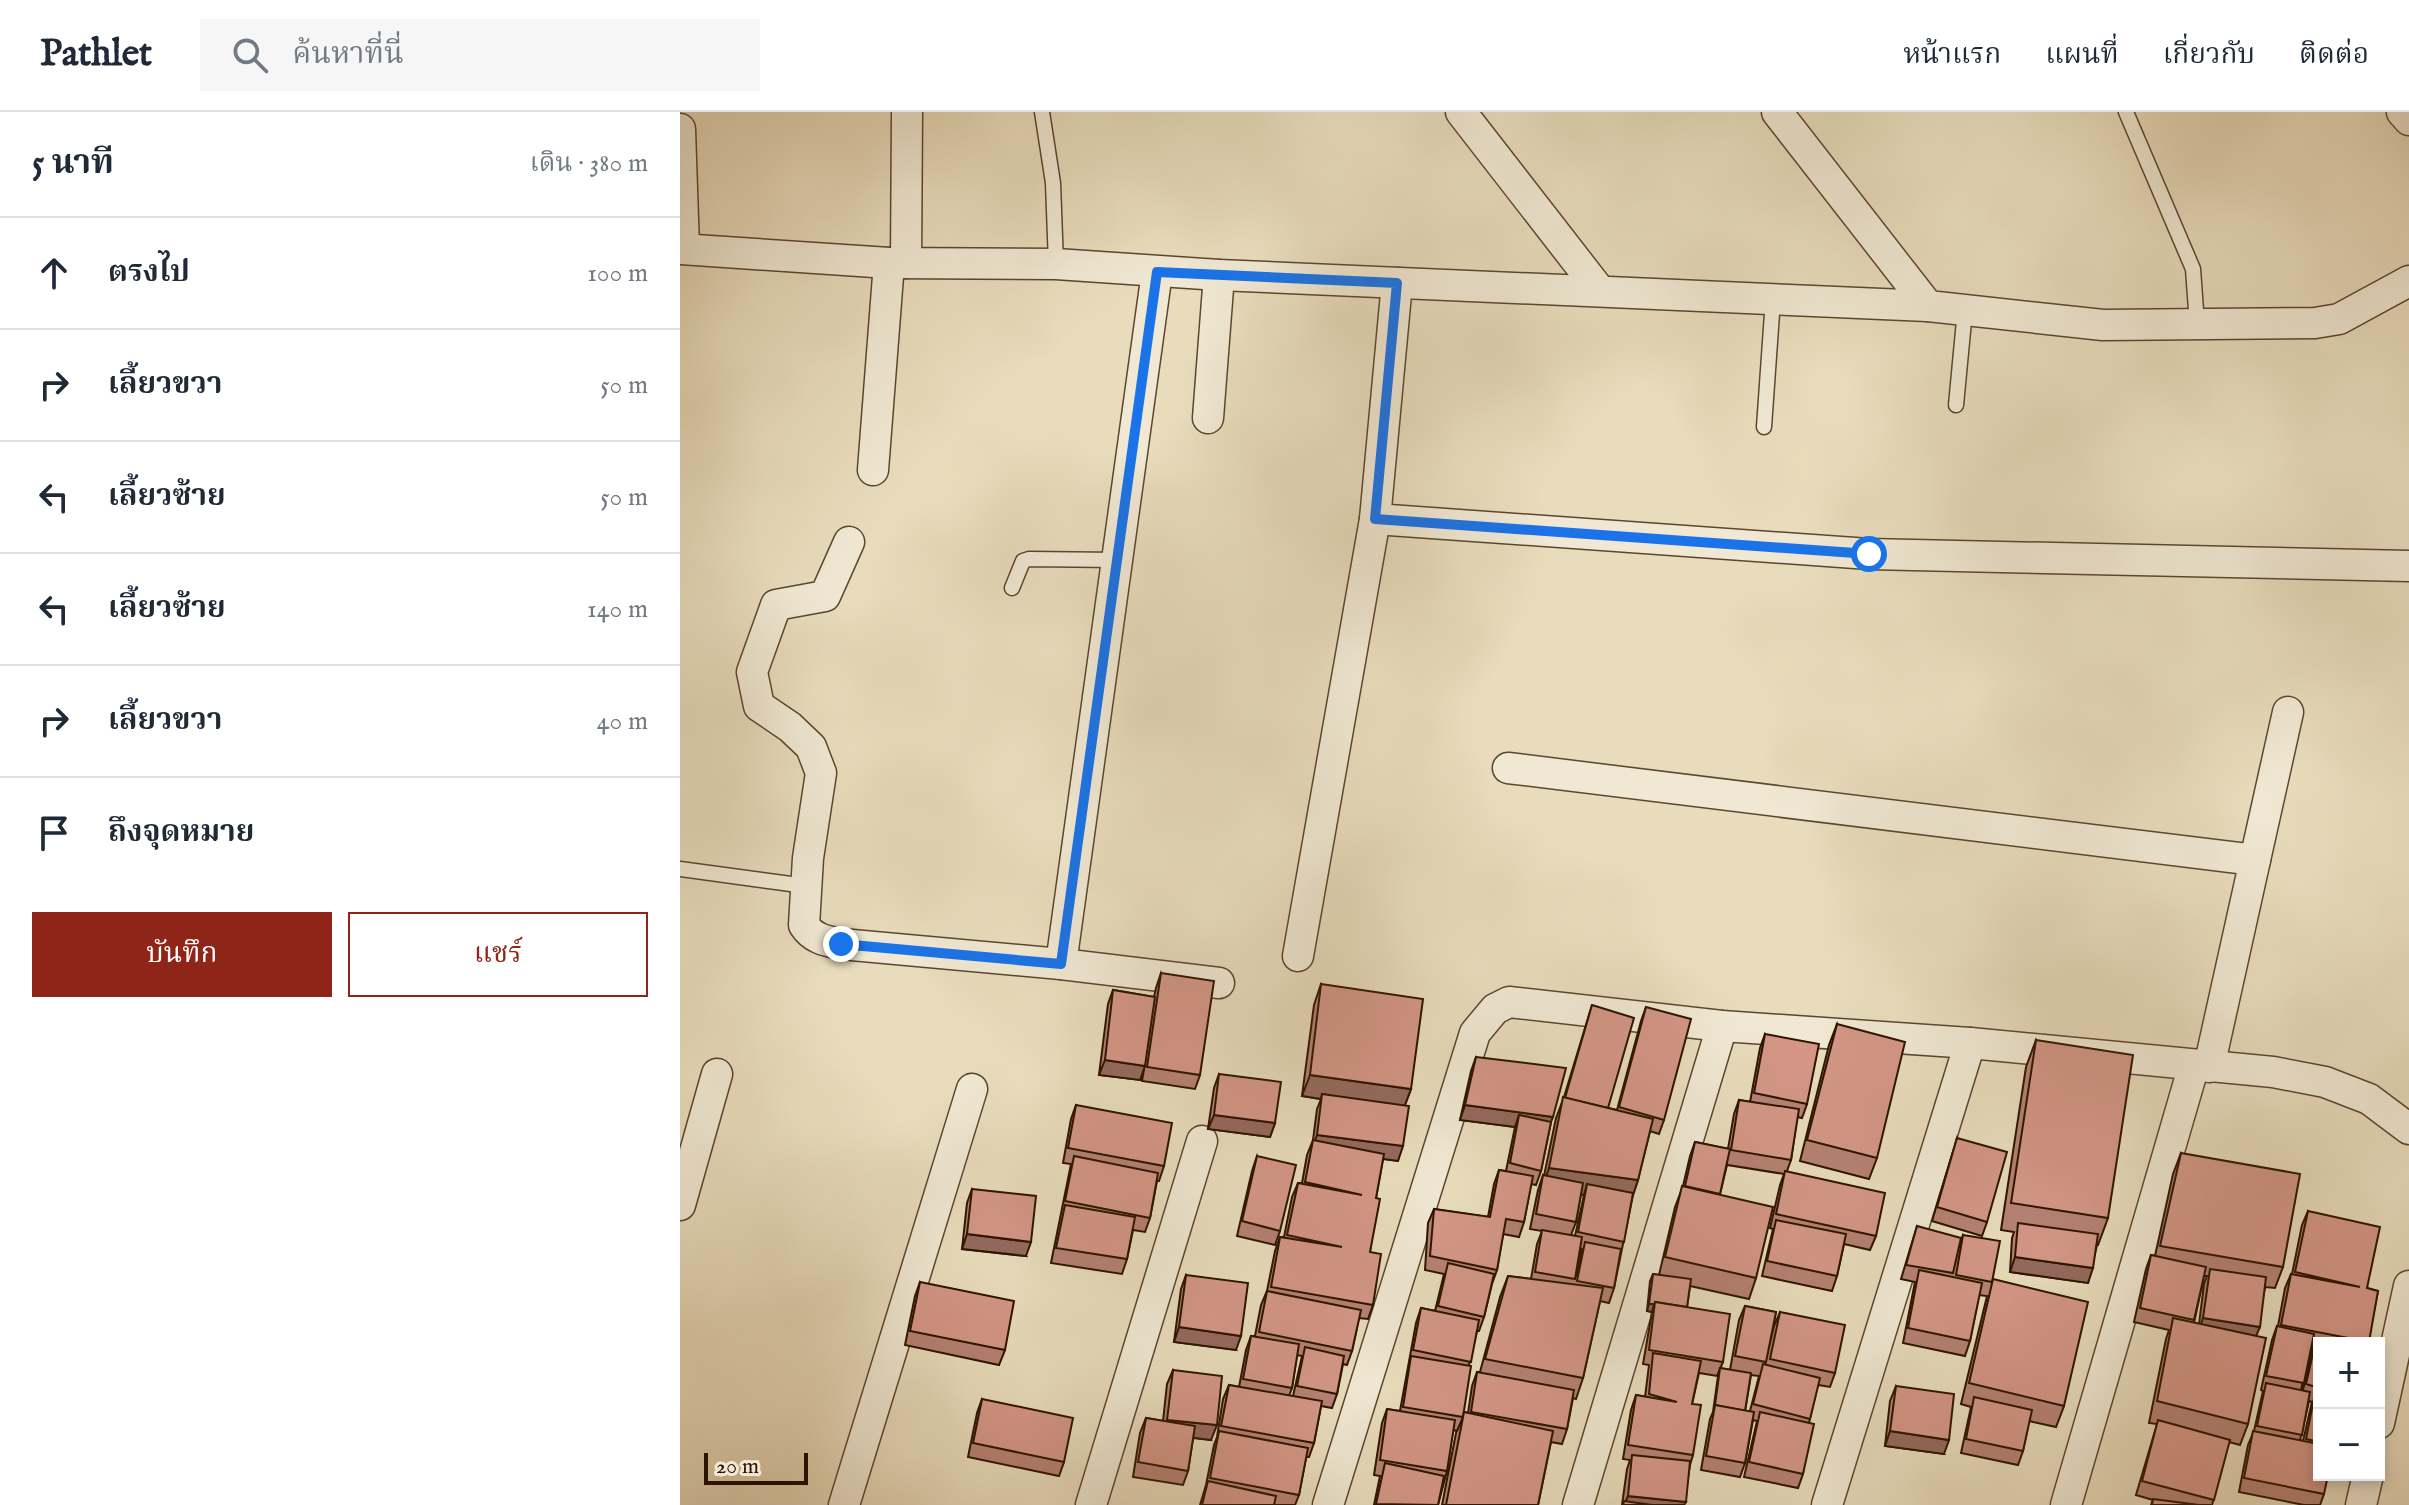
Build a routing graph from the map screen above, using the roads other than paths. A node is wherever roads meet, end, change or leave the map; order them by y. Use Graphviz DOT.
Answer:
graph roads {
  1 [pos="907,112"];
  2 [pos="1042,112"];
  3 [pos="1461,112"];
  4 [pos="1777,112"];
  5 [pos="2126,112"];
  6 [pos="2402,112"];
  7 [pos="2409,120"];
  8 [pos="680,129"];
  9 [pos="682,249"];
  10 [pos="898,263"];
  11 [pos="1056,264"];
  12 [pos="1157,272"];
  13 [pos="1219,275"];
  14 [pos="2409,281"];
  15 [pos="1397,283"];
  16 [pos="1600,291"];
  17 [pos="1773,299"];
  18 [pos="1928,306"];
  19 [pos="1965,310"];
  20 [pos="2197,324"];
  21 [pos="1956,405"];
  22 [pos="1208,418"];
  23 [pos="1764,427"];
  24 [pos="873,470"];
  25 [pos="1375,519"];
  26 [pos="849,542"];
  27 [pos="1118,560"];
  28 [pos="2409,566"];
  29 [pos="1012,588"];
  30 [pos="2288,712"];
  31 [pos="1508,768"];
  32 [pos="2255,860"];
  33 [pos="680,869"];
  34 [pos="806,886"];
  35 [pos="1298,956"];
  36 [pos="1061,964"];
  37 [pos="1219,983"];
  38 [pos="1722,1026"];
  39 [pos="1970,1043"];
  40 [pos="2202,1066"];
  41 [pos="717,1074"];
  42 [pos="972,1089"];
  43 [pos="2409,1129"];
  44 [pos="1202,1141"];
  45 [pos="680,1205"];
  46 [pos="2409,1286"];
  47 [pos="2382,1409"];
  48 [pos="2367,1481"];
  49 [pos="844,1505"];
  50 [pos="1091,1505"];
  51 [pos="1328,1505"];
  52 [pos="1578,1505"];
  53 [pos="1827,1505"];
  54 [pos="2066,1505"];
  55 [pos="2361,1505"];
  1 -- 10 [label="street"];
  2 -- 11 [label="lane"];
  3 -- 16 [label="street"];
  4 -- 18 [label="street"];
  5 -- 20 [label="lane"];
  6 -- 7 [label="street"];
  8 -- 9 [label="street"];
  9 -- 10 [label="street"];
  10 -- 11 [label="street"];
  10 -- 24 [label="street"];
  11 -- 12 [label="street"];
  12 -- 13 [label="street"];
  12 -- 27 [label="street"];
  13 -- 15 [label="street"];
  13 -- 22 [label="street"];
  14 -- 20 [label="street"];
  15 -- 16 [label="street"];
  15 -- 25 [label="street"];
  16 -- 17 [label="street"];
  17 -- 18 [label="street"];
  17 -- 23 [label="lane"];
  18 -- 19 [label="street"];
  19 -- 20 [label="street"];
  19 -- 21 [label="lane"];
  25 -- 28 [label="street"];
  25 -- 35 [label="street"];
  26 -- 34 [label="street"];
  27 -- 29 [label="lane"];
  27 -- 36 [label="street"];
  30 -- 32 [label="street"];
  31 -- 32 [label="street"];
  32 -- 40 [label="street"];
  33 -- 34 [label="lane"];
  34 -- 36 [label="street"];
  36 -- 37 [label="street"];
  38 -- 39 [label="street"];
  38 -- 51 [label="street"];
  38 -- 52 [label="street"];
  39 -- 40 [label="street"];
  39 -- 53 [label="street"];
  40 -- 43 [label="street"];
  40 -- 54 [label="street"];
  41 -- 45 [label="street"];
  42 -- 49 [label="street"];
  44 -- 50 [label="street"];
  46 -- 47 [label="street"];
  48 -- 55 [label="street"];
}
